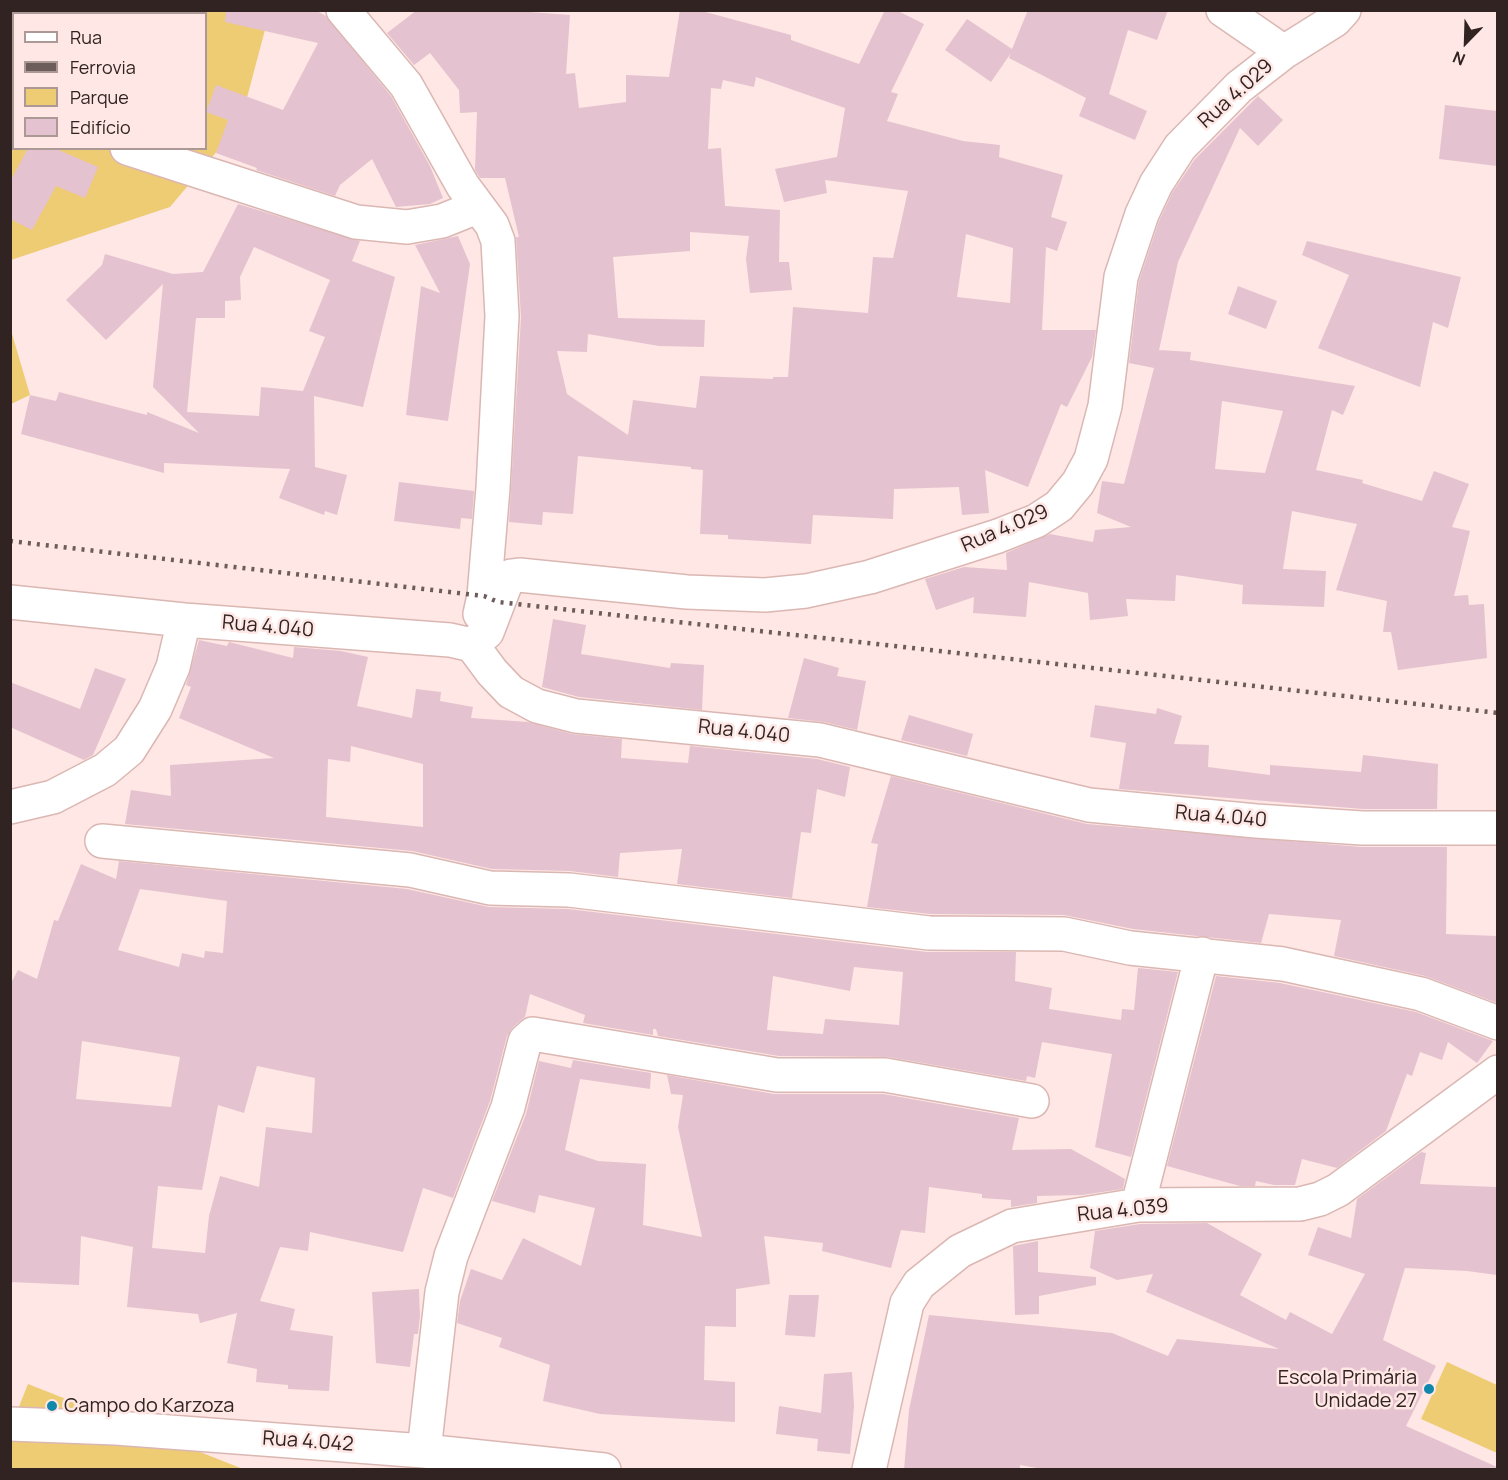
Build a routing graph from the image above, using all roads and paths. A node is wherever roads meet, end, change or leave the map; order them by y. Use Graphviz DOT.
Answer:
graph roads {
  1 [pos="343,10"];
  2 [pos="1223,10"];
  3 [pos="1344,10"];
  4 [pos="1284,52"];
  5 [pos="133,150"];
  6 [pos="477,207"];
  7 [pos="10,602"];
  8 [pos="184,620"];
  9 [pos="472,645"];
  10 [pos="10,807"];
  11 [pos="1497,828"];
  12 [pos="102,841"];
  13 [pos="1202,954"];
  14 [pos="1497,1023"];
  15 [pos="1497,1072"];
  16 [pos="1032,1101"];
  17 [pos="1138,1205"];
  18 [pos="10,1424"];
  19 [pos="424,1451"];
  20 [pos="604,1470"];
  21 [pos="869,1470"];
  1 -- 6 [label="street"];
  2 -- 4 [label="street"];
  3 -- 4 [label="street, Rua 4.029"];
  4 -- 9 [label="street, Rua 4.029"];
  5 -- 6 [label="street"];
  6 -- 9 [label="street"];
  7 -- 8 [label="street, Rua 4.040"];
  8 -- 9 [label="street, Rua 4.040"];
  8 -- 10 [label="street"];
  9 -- 11 [label="street, Rua 4.040"];
  12 -- 13 [label="street"];
  13 -- 14 [label="street"];
  13 -- 17 [label="street"];
  15 -- 17 [label="street, Rua 4.039"];
  16 -- 19 [label="street"];
  17 -- 21 [label="street, Rua 4.039"];
  18 -- 19 [label="street, Rua 4.042"];
  19 -- 20 [label="street, Rua 4.042"];
}
